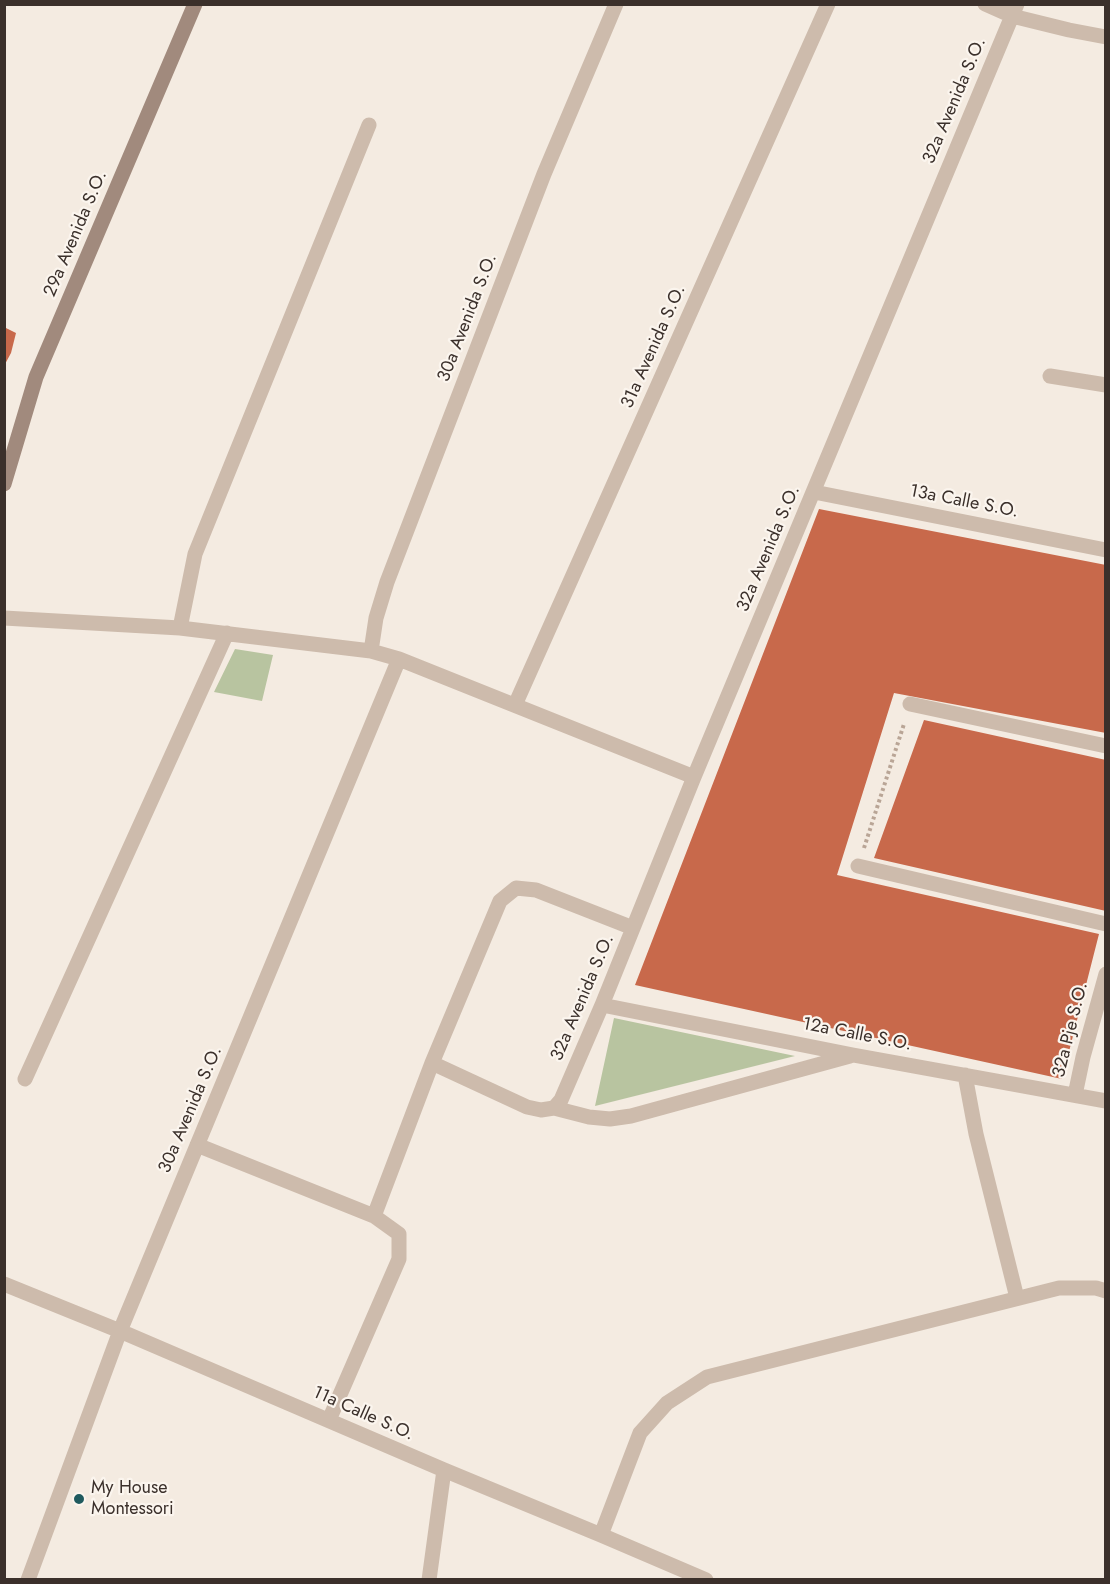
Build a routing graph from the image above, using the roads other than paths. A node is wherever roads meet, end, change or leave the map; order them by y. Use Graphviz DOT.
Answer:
graph roads {
  1 [pos="195,4"];
  2 [pos="616,4"];
  3 [pos="828,4"];
  4 [pos="985,4"];
  5 [pos="1014,10"];
  6 [pos="1106,37"];
  7 [pos="369,125"];
  8 [pos="1050,376"];
  9 [pos="1106,385"];
  10 [pos="4,484"];
  11 [pos="814,492"];
  12 [pos="1106,550"];
  13 [pos="4,618"];
  14 [pos="180,628"];
  15 [pos="227,633"];
  16 [pos="371,651"];
  17 [pos="399,659"];
  18 [pos="910,704"];
  19 [pos="515,705"];
  20 [pos="1106,746"];
  21 [pos="694,777"];
  22 [pos="858,866"];
  23 [pos="1106,924"];
  24 [pos="633,928"];
  25 [pos="1106,974"];
  26 [pos="602,1005"];
  27 [pos="853,1055"];
  28 [pos="432,1063"];
  29 [pos="965,1075"];
  30 [pos="24,1079"];
  31 [pos="1075,1095"];
  32 [pos="1106,1101"];
  33 [pos="554,1107"];
  34 [pos="197,1145"];
  35 [pos="374,1216"];
  36 [pos="4,1284"];
  37 [pos="1106,1291"];
  38 [pos="1017,1298"];
  39 [pos="120,1331"];
  40 [pos="329,1420"];
  41 [pos="444,1470"];
  42 [pos="601,1534"];
  43 [pos="28,1580"];
  44 [pos="429,1580"];
  45 [pos="706,1580"];
  1 -- 10 [label="street, 29a Avenida S.O."];
  2 -- 16 [label="street, 30a Avenida S.O."];
  3 -- 19 [label="street, 31a Avenida S.O."];
  4 -- 5 [label="street"];
  5 -- 6 [label="street"];
  5 -- 11 [label="street, 32a Avenida S.O."];
  7 -- 14 [label="street"];
  8 -- 9 [label="street"];
  11 -- 12 [label="street, 13a Calle S.O."];
  11 -- 21 [label="street, 32a Avenida S.O."];
  13 -- 14 [label="street"];
  14 -- 15 [label="street"];
  15 -- 16 [label="street"];
  15 -- 30 [label="street"];
  16 -- 17 [label="street"];
  17 -- 19 [label="street"];
  17 -- 34 [label="street, 30a Avenida S.O."];
  18 -- 20 [label="street"];
  19 -- 21 [label="street"];
  21 -- 24 [label="street, 32a Avenida S.O."];
  22 -- 23 [label="street"];
  24 -- 26 [label="street, 32a Avenida S.O."];
  24 -- 28 [label="street"];
  25 -- 31 [label="street, 32a Pje S.O."];
  26 -- 27 [label="street, 12a Calle S.O."];
  26 -- 33 [label="street, 32a Avenida S.O."];
  27 -- 29 [label="street, 12a Calle S.O."];
  27 -- 33 [label="street"];
  28 -- 33 [label="street"];
  28 -- 35 [label="street"];
  29 -- 31 [label="street, 12a Calle S.O."];
  29 -- 38 [label="street"];
  31 -- 32 [label="street, 12a Calle S.O."];
  34 -- 35 [label="street"];
  34 -- 39 [label="street, 30a Avenida S.O."];
  35 -- 40 [label="street"];
  36 -- 39 [label="street, 11a Calle S.O."];
  37 -- 38 [label="street"];
  38 -- 42 [label="street"];
  39 -- 40 [label="street, 11a Calle S.O."];
  39 -- 43 [label="street, 30a Avenida S.O."];
  40 -- 41 [label="street, 11a Calle S.O."];
  41 -- 42 [label="street, 11a Calle S.O."];
  41 -- 44 [label="street"];
  42 -- 45 [label="street, 11a Calle S.O."];
}
